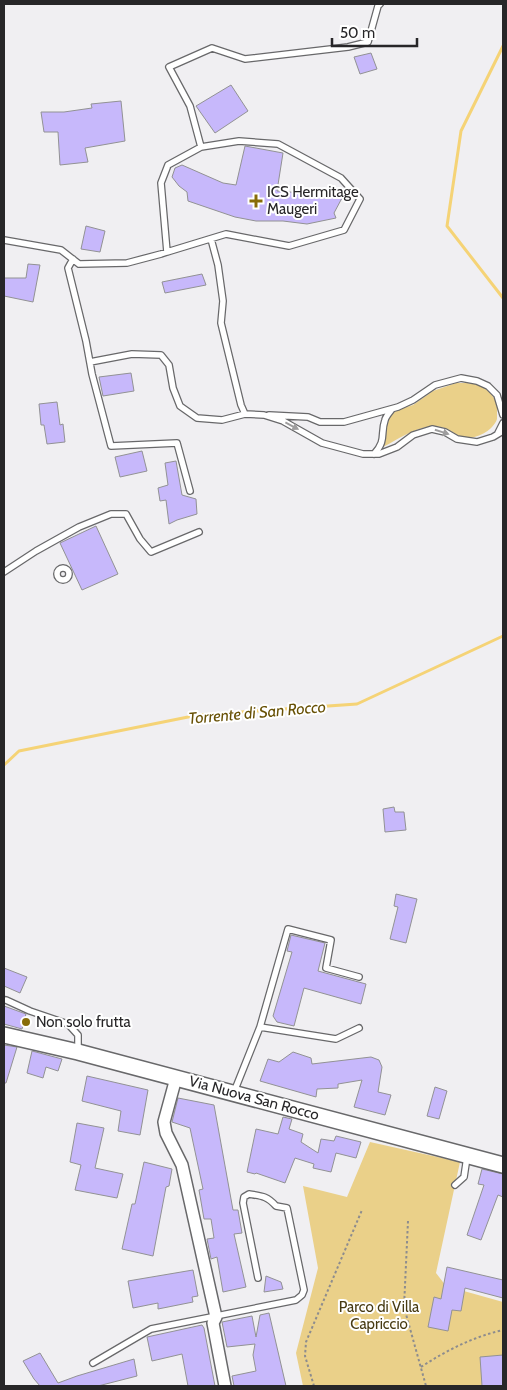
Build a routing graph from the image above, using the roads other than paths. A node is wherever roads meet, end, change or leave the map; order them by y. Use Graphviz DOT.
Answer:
graph roads {
  1 [pos="380,4"];
  2 [pos="201,146"];
  3 [pos="211,239"];
  4 [pos="4,240"];
  5 [pos="167,252"];
  6 [pos="72,259"];
  7 [pos="90,362"];
  8 [pos="502,405"];
  9 [pos="392,409"];
  10 [pos="246,414"];
  11 [pos="264,415"];
  12 [pos="503,415"];
  13 [pos="503,423"];
  14 [pos="500,432"];
  15 [pos="374,454"];
  16 [pos="190,491"];
  17 [pos="199,532"];
  18 [pos="4,572"];
  19 [pos="359,977"];
  20 [pos="6,1000"];
  21 [pos="260,1027"];
  22 [pos="359,1028"];
  23 [pos="4,1035"];
  24 [pos="78,1052"];
  25 [pos="176,1078"];
  26 [pos="234,1093"];
  27 [pos="467,1155"];
  28 [pos="503,1165"];
  29 [pos="455,1184"];
  30 [pos="258,1278"];
  31 [pos="216,1317"];
  32 [pos="93,1363"];
  33 [pos="225,1386"];
  1 -- 2 [label="lane"];
  2 -- 3 [label="lane"];
  2 -- 5 [label="lane"];
  3 -- 5 [label="lane"];
  3 -- 10 [label="lane"];
  4 -- 6 [label="lane"];
  5 -- 6 [label="lane"];
  6 -- 7 [label="lane"];
  7 -- 10 [label="lane"];
  7 -- 16 [label="lane"];
  8 -- 9 [label="lane"];
  8 -- 12 [label="lane"];
  9 -- 11 [label="lane"];
  9 -- 15 [label="lane"];
  10 -- 11 [label="lane"];
  11 -- 15 [label="lane, one-way"];
  13 -- 14 [label="lane"];
  15 -- 14 [label="lane, one-way"];
  17 -- 18 [label="lane"];
  19 -- 21 [label="lane"];
  20 -- 24 [label="lane"];
  21 -- 22 [label="lane"];
  21 -- 26 [label="lane"];
  23 -- 24 [label="main road, Via Nuova San Rocco"];
  24 -- 25 [label="main road, Via Nuova San Rocco"];
  25 -- 26 [label="main road, Via Nuova San Rocco"];
  25 -- 31 [label="street"];
  26 -- 27 [label="main road, Via Nuova San Rocco"];
  27 -- 28 [label="main road, Via Nuova San Rocco"];
  27 -- 29 [label="lane"];
  30 -- 31 [label="lane"];
  31 -- 32 [label="lane"];
  31 -- 33 [label="street"];
}
